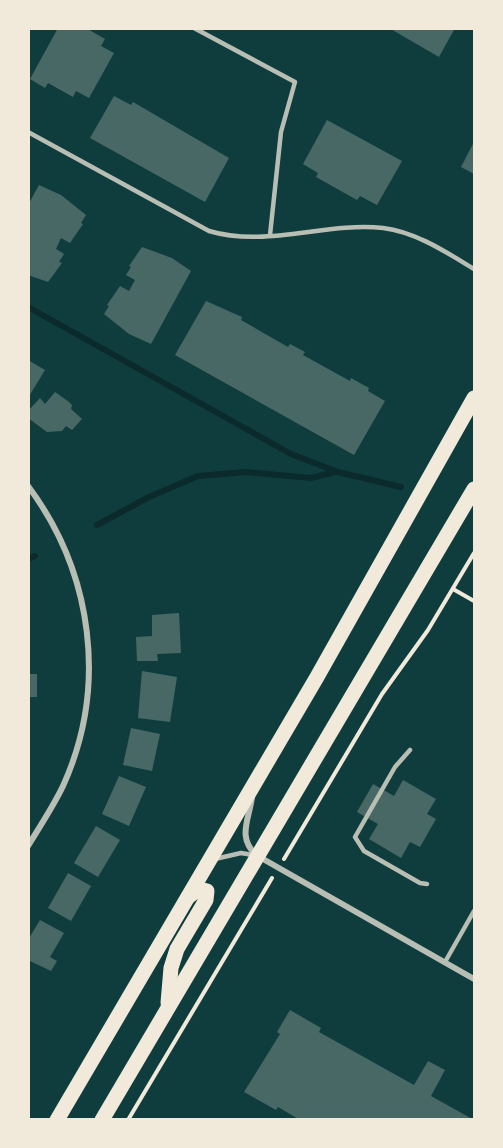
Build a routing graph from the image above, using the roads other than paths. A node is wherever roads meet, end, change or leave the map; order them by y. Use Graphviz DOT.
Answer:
graph roads {
  1 [pos="194,28"];
  2 [pos="28,132"];
  3 [pos="270,236"];
  4 [pos="474,269"];
  5 [pos="474,398"];
  6 [pos="28,486"];
  7 [pos="474,489"];
  8 [pos="410,750"];
  9 [pos="255,783"];
  10 [pos="28,846"];
  11 [pos="256,855"];
  12 [pos="208,862"];
  13 [pos="427,884"];
  14 [pos="188,897"];
  15 [pos="474,911"];
  16 [pos="445,962"];
  17 [pos="474,978"];
  18 [pos="168,1006"];
  19 [pos="57,1119"];
  20 [pos="102,1119"];
  1 -- 3 [label="lane"];
  2 -- 3 [label="lane"];
  3 -- 4 [label="lane"];
  5 -- 9 [label="main road"];
  6 -- 10 [label="street"];
  7 -- 11 [label="main road"];
  8 -- 13 [label="lane"];
  9 -- 11 [label="street"];
  9 -- 12 [label="main road"];
  11 -- 12 [label="lane"];
  11 -- 16 [label="street"];
  11 -- 18 [label="main road"];
  12 -- 14 [label="main road"];
  14 -- 18 [label="main road"];
  14 -- 19 [label="main road"];
  15 -- 16 [label="lane"];
  16 -- 17 [label="street"];
  18 -- 20 [label="main road"];
}
